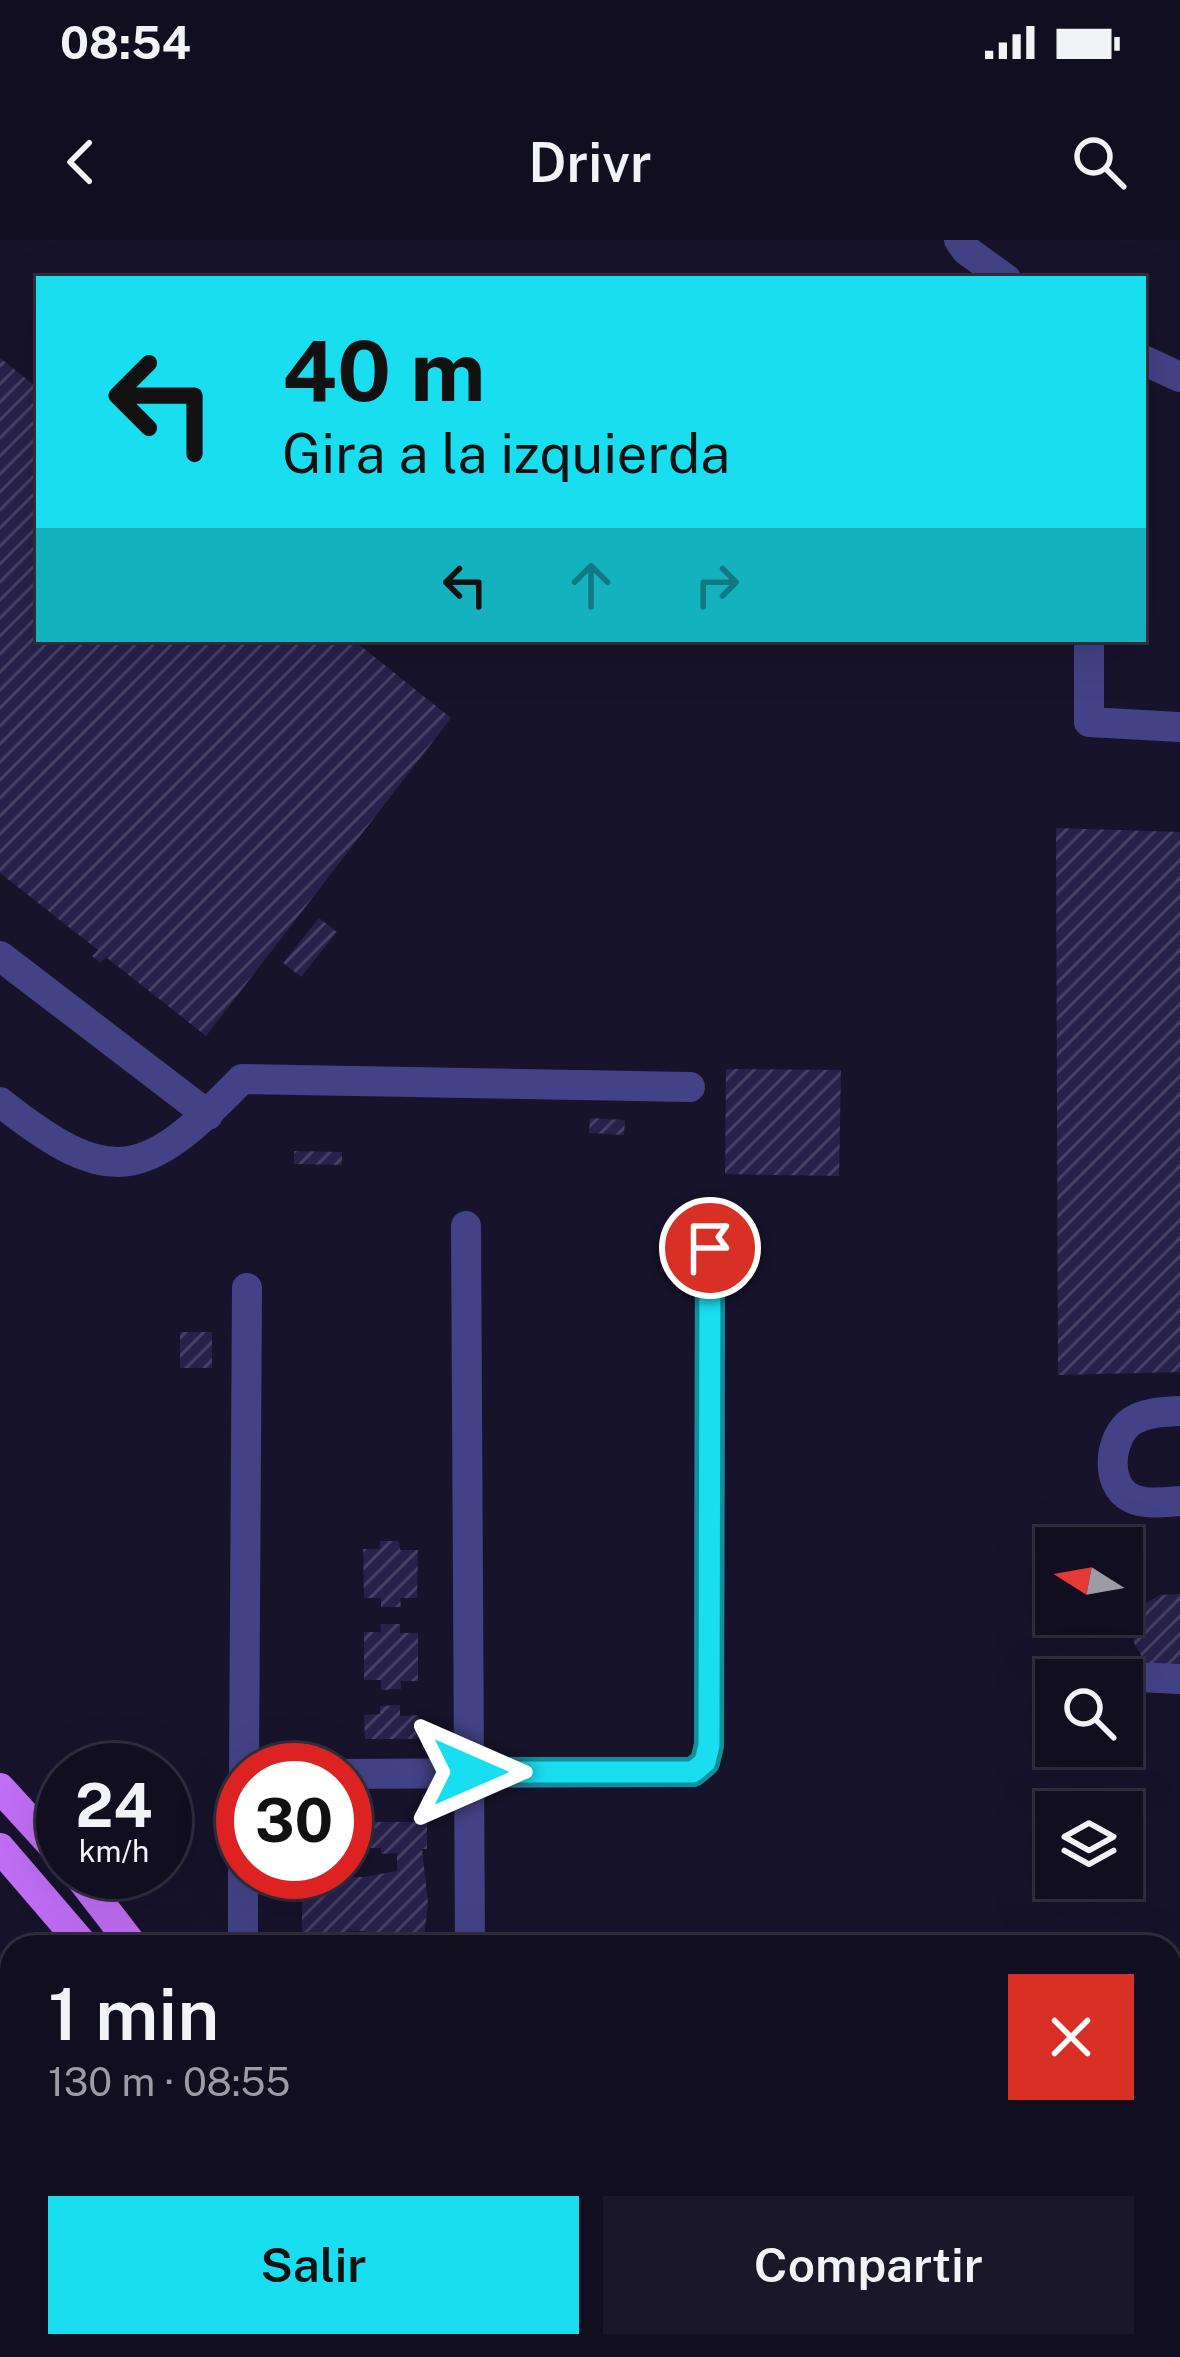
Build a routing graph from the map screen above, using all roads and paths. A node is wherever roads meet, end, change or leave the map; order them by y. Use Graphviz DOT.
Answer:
graph roads {
  1 [pos="959,240"];
  2 [pos="1002,276"];
  3 [pos="1146,361"];
  4 [pos="1180,377"];
  5 [pos="1089,642"];
  6 [pos="1180,727"];
  7 [pos="0,956"];
  8 [pos="690,1087"];
  9 [pos="0,1102"];
  10 [pos="208,1115"];
  11 [pos="466,1226"];
  12 [pos="710,1248"];
  13 [pos="247,1288"];
  14 [pos="1180,1411"];
  15 [pos="1180,1502"];
  16 [pos="1143,1677"];
  17 [pos="1180,1679"];
  18 [pos="244,1743"];
  19 [pos="470,1772"];
  20 [pos="372,1774"];
  21 [pos="0,1788"];
  22 [pos="36,1827"];
  23 [pos="0,1848"];
  24 [pos="97,1899"];
  25 [pos="243,1899"];
  26 [pos="75,1935"];
  27 [pos="125,1935"];
  28 [pos="243,1935"];
  29 [pos="470,1935"];
  1 -- 2 [label="street"];
  3 -- 4 [label="street"];
  5 -- 6 [label="street"];
  7 -- 10 [label="street"];
  8 -- 10 [label="street"];
  9 -- 10 [label="street"];
  11 -- 19 [label="street"];
  12 -- 19 [label="street"];
  13 -- 18 [label="street"];
  14 -- 15 [label="street"];
  16 -- 17 [label="street"];
  19 -- 20 [label="street"];
  19 -- 29 [label="street"];
  21 -- 22 [label="main road"];
  23 -- 26 [label="main road"];
  24 -- 27 [label="main road"];
  25 -- 28 [label="street"];
}
